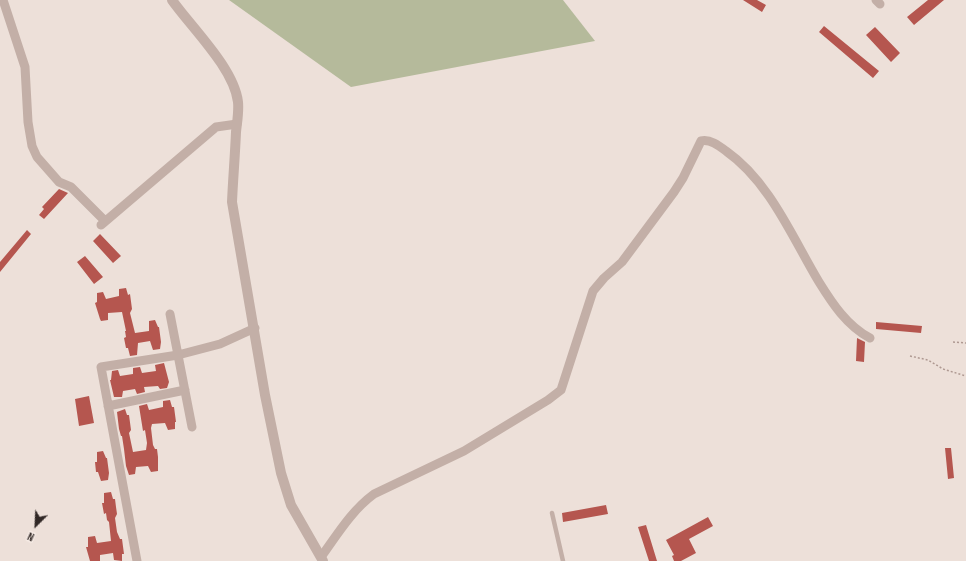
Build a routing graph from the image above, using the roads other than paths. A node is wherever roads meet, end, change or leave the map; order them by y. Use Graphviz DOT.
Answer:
graph roads {
  1 [pos="3,0"];
  2 [pos="172,0"];
  3 [pos="237,124"];
  4 [pos="170,314"];
  5 [pos="255,328"];
  6 [pos="870,338"];
  7 [pos="178,355"];
  8 [pos="185,390"];
  9 [pos="108,406"];
  10 [pos="192,427"];
  11 [pos="552,513"];
  12 [pos="322,559"];
  13 [pos="137,561"];
  14 [pos="563,561"];
  1 -- 3 [label="street"];
  2 -- 3 [label="street"];
  3 -- 5 [label="street"];
  4 -- 7 [label="street"];
  5 -- 7 [label="street"];
  5 -- 12 [label="street"];
  6 -- 12 [label="street"];
  7 -- 8 [label="street"];
  7 -- 9 [label="street"];
  8 -- 9 [label="street"];
  8 -- 10 [label="street"];
  9 -- 13 [label="street"];
  11 -- 14 [label="lane"];
}
